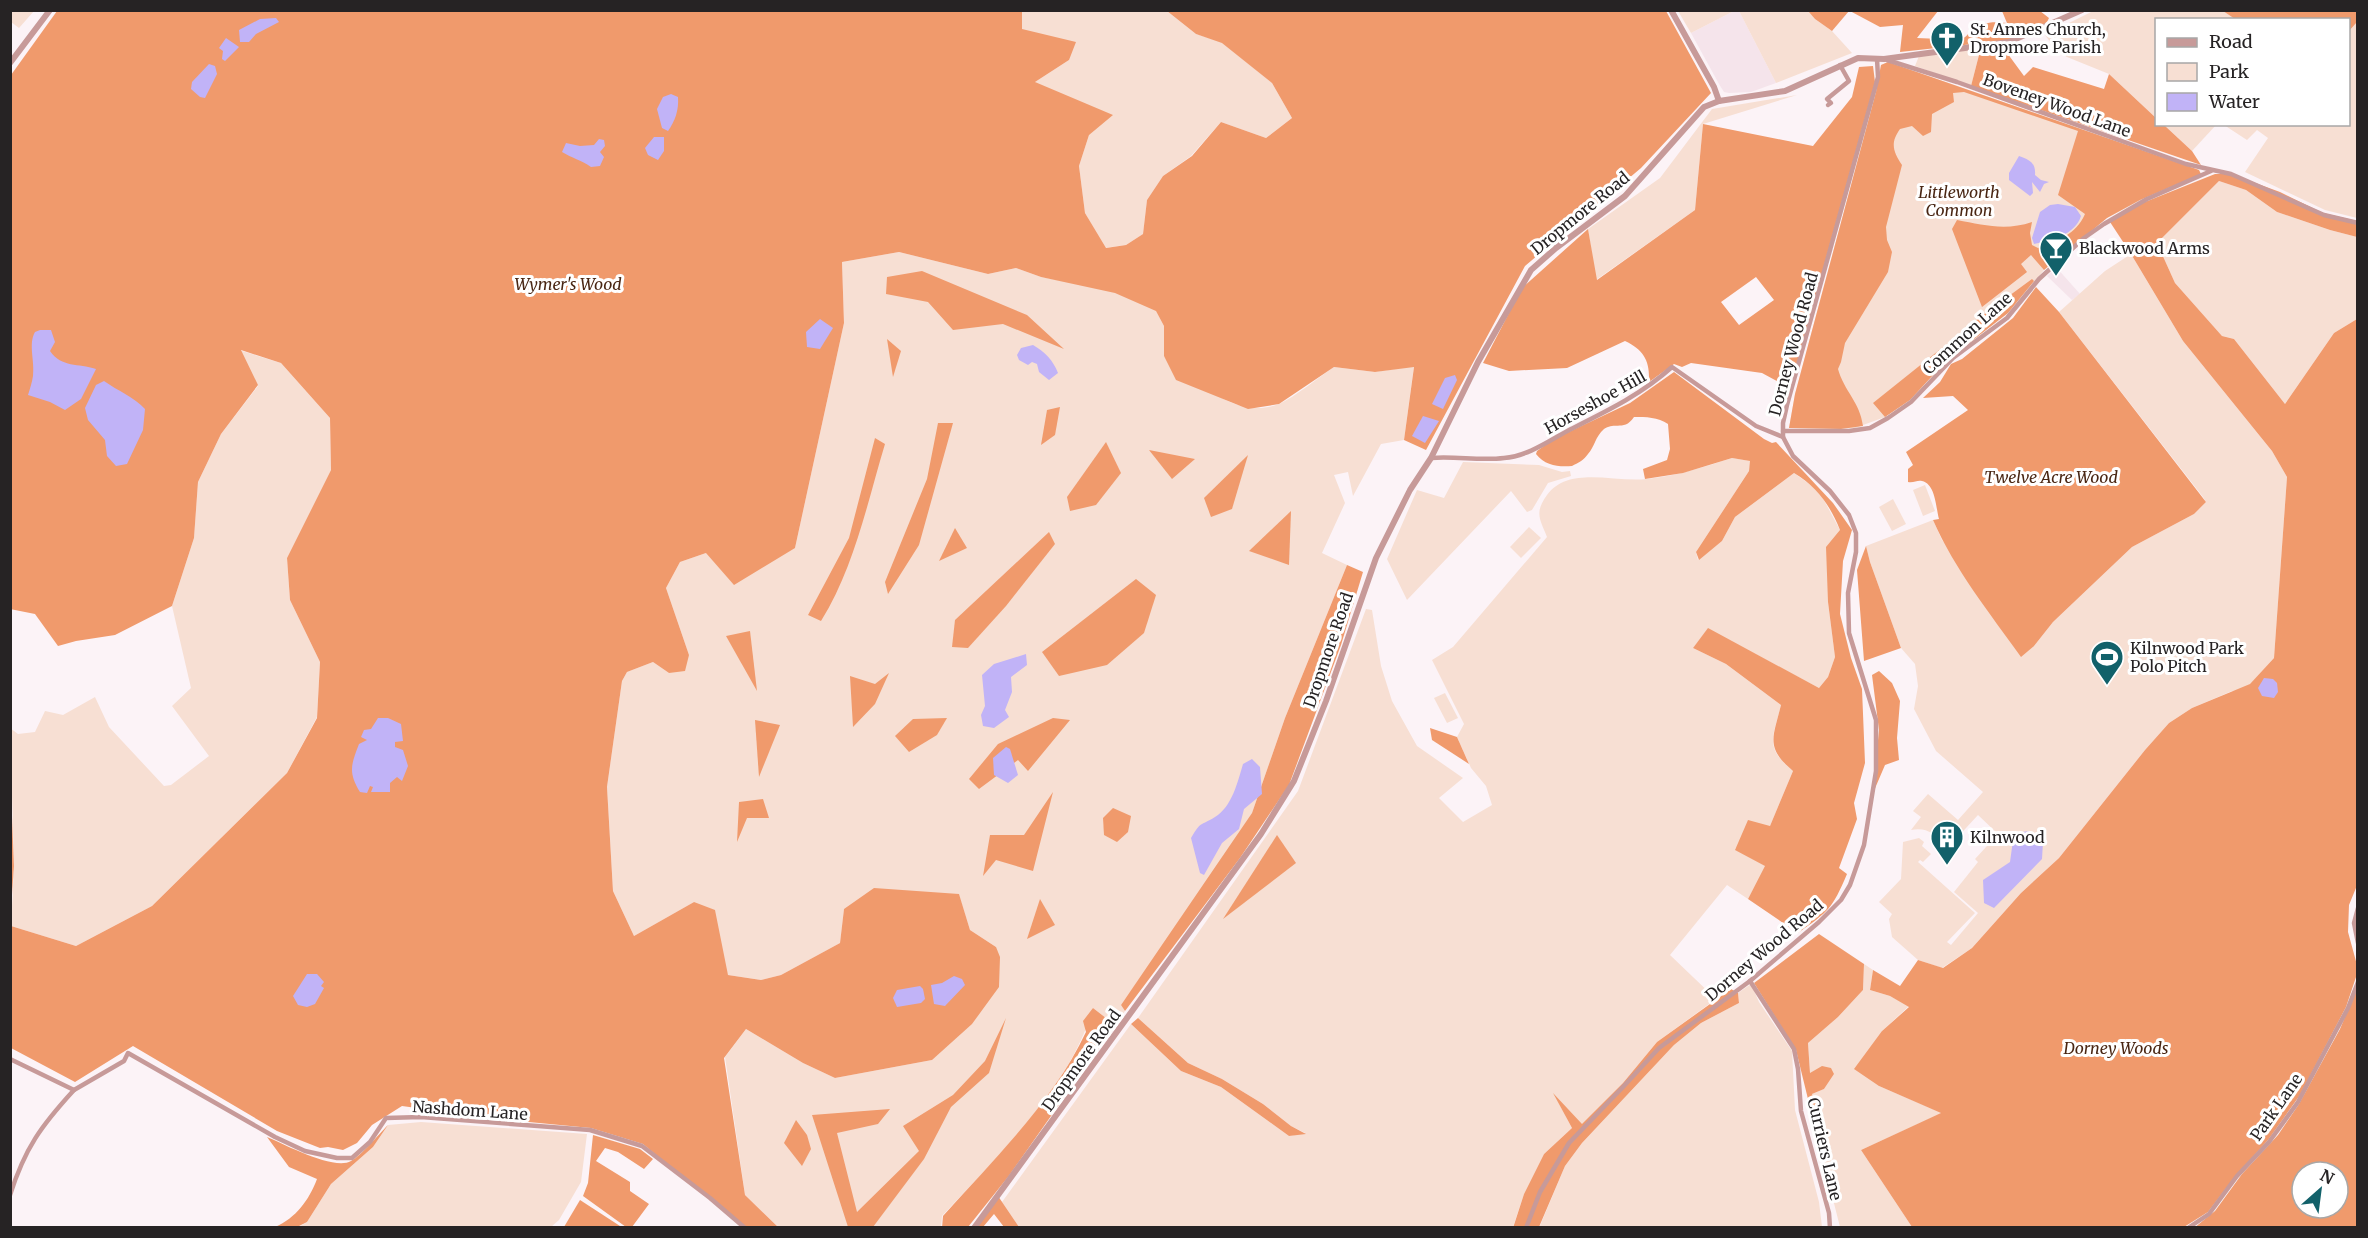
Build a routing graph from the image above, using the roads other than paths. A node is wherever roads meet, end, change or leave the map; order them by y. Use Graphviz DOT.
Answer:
graph roads {
  1 [pos="50,10"];
  2 [pos="1671,10"];
  3 [pos="2082,10"];
  4 [pos="1880,59"];
  5 [pos="10,63"];
  6 [pos="1840,65"];
  7 [pos="1719,101"];
  8 [pos="1828,105"];
  9 [pos="2211,171"];
  10 [pos="2358,223"];
  11 [pos="1783,434"];
  12 [pos="1431,458"];
  13 [pos="2358,908"];
  14 [pos="2358,943"];
  15 [pos="1750,981"];
  16 [pos="2358,982"];
  17 [pos="10,1059"];
  18 [pos="74,1090"];
  19 [pos="10,1195"];
  20 [pos="745,1227"];
  21 [pos="974,1227"];
  22 [pos="1526,1227"];
  23 [pos="1830,1227"];
  24 [pos="2188,1227"];
  1 -- 5 [label="street"];
  2 -- 7 [label="street"];
  3 -- 4 [label="street"];
  4 -- 6 [label="street"];
  4 -- 9 [label="street, Boveney Wood Lane"];
  4 -- 11 [label="street, Dorney Wood Road"];
  6 -- 7 [label="street"];
  6 -- 8 [label="street"];
  7 -- 12 [label="street, Dropmore Road"];
  9 -- 10 [label="street, Boveney Wood Lane"];
  9 -- 11 [label="street, Common Lane"];
  11 -- 12 [label="street, Horseshoe Hill"];
  11 -- 15 [label="street, Dorney Wood Road"];
  12 -- 21 [label="street, Dropmore Road"];
  13 -- 14 [label="street"];
  15 -- 22 [label="street, Dorney Wood Road"];
  15 -- 23 [label="street, Curriers Lane"];
  16 -- 24 [label="street, Park Lane"];
  17 -- 18 [label="street"];
  18 -- 19 [label="street"];
  18 -- 20 [label="street, Nashdom Lane"];
}
